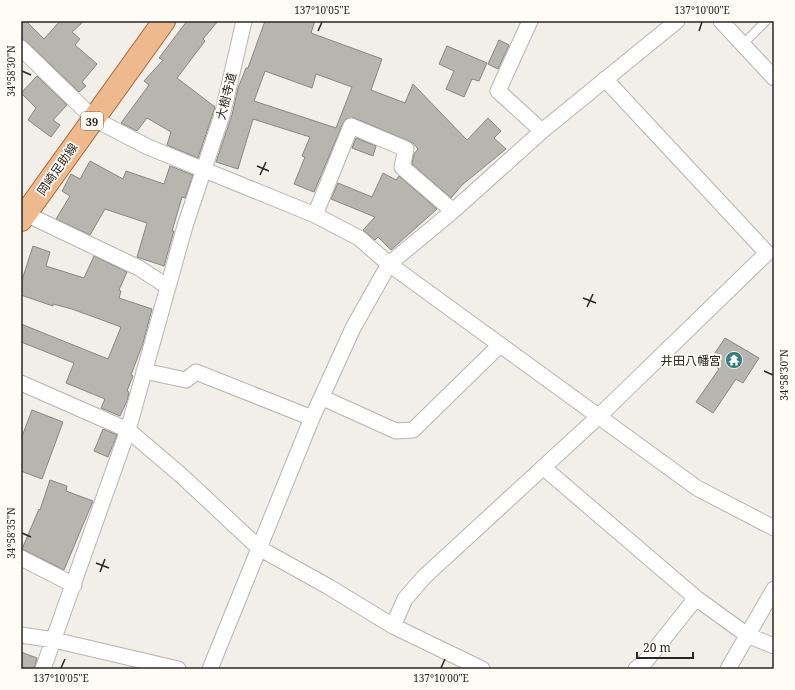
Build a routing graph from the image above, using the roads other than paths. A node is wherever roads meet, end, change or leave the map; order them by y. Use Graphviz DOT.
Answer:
graph roads {
  1 [pos="164,21"];
  2 [pos="244,21"];
  3 [pos="530,21"];
  4 [pos="677,21"];
  5 [pos="721,21"];
  6 [pos="766,21"];
  7 [pos="744,44"];
  8 [pos="21,48"];
  9 [pos="774,78"];
  10 [pos="605,80"];
  11 [pos="94,119"];
  12 [pos="542,131"];
  13 [pos="203,169"];
  14 [pos="453,211"];
  15 [pos="315,215"];
  16 [pos="23,217"];
  17 [pos="770,256"];
  18 [pos="389,264"];
  19 [pos="168,287"];
  20 [pos="500,345"];
  21 [pos="144,371"];
  22 [pos="21,383"];
  23 [pos="323,398"];
  24 [pos="598,417"];
  25 [pos="312,418"];
  26 [pos="128,430"];
  27 [pos="544,468"];
  28 [pos="774,528"];
  29 [pos="260,548"];
  30 [pos="21,558"];
  31 [pos="74,586"];
  32 [pos="774,589"];
  33 [pos="696,598"];
  34 [pos="393,626"];
  35 [pos="21,635"];
  36 [pos="747,635"];
  37 [pos="54,640"];
  38 [pos="774,646"];
  39 [pos="44,669"];
  40 [pos="178,669"];
  41 [pos="210,669"];
  42 [pos="482,669"];
  43 [pos="636,669"];
  44 [pos="728,669"];
  1 -- 11 [label="main road, 岡崎足助線 / 39"];
  2 -- 13 [label="street, 大樹寺道"];
  3 -- 12 [label="street"];
  4 -- 10 [label="street"];
  5 -- 7 [label="street"];
  6 -- 7 [label="lane"];
  7 -- 9 [label="street"];
  8 -- 11 [label="street"];
  10 -- 12 [label="street"];
  10 -- 17 [label="street"];
  11 -- 13 [label="street"];
  11 -- 16 [label="main road, 岡崎足助線 / 39"];
  12 -- 14 [label="street"];
  13 -- 15 [label="street"];
  13 -- 19 [label="street, 大樹寺道"];
  14 -- 15 [label="street"];
  14 -- 18 [label="street"];
  15 -- 18 [label="street"];
  16 -- 19 [label="street"];
  17 -- 24 [label="street"];
  18 -- 20 [label="street"];
  18 -- 23 [label="street"];
  19 -- 21 [label="street, 大樹寺道"];
  20 -- 23 [label="street"];
  20 -- 24 [label="street"];
  21 -- 25 [label="street"];
  21 -- 26 [label="street, 大樹寺道"];
  22 -- 26 [label="street"];
  23 -- 25 [label="street"];
  24 -- 27 [label="street"];
  24 -- 28 [label="street"];
  25 -- 29 [label="street"];
  26 -- 29 [label="street"];
  26 -- 31 [label="street, 大樹寺道"];
  27 -- 33 [label="street"];
  27 -- 34 [label="street"];
  29 -- 34 [label="street"];
  29 -- 41 [label="street"];
  30 -- 31 [label="street"];
  31 -- 37 [label="street, 大樹寺道"];
  32 -- 36 [label="street"];
  33 -- 36 [label="street"];
  33 -- 43 [label="street"];
  34 -- 42 [label="street"];
  35 -- 37 [label="street"];
  36 -- 38 [label="street"];
  36 -- 44 [label="street"];
  37 -- 39 [label="street, 大樹寺道"];
  37 -- 40 [label="street"];
}
